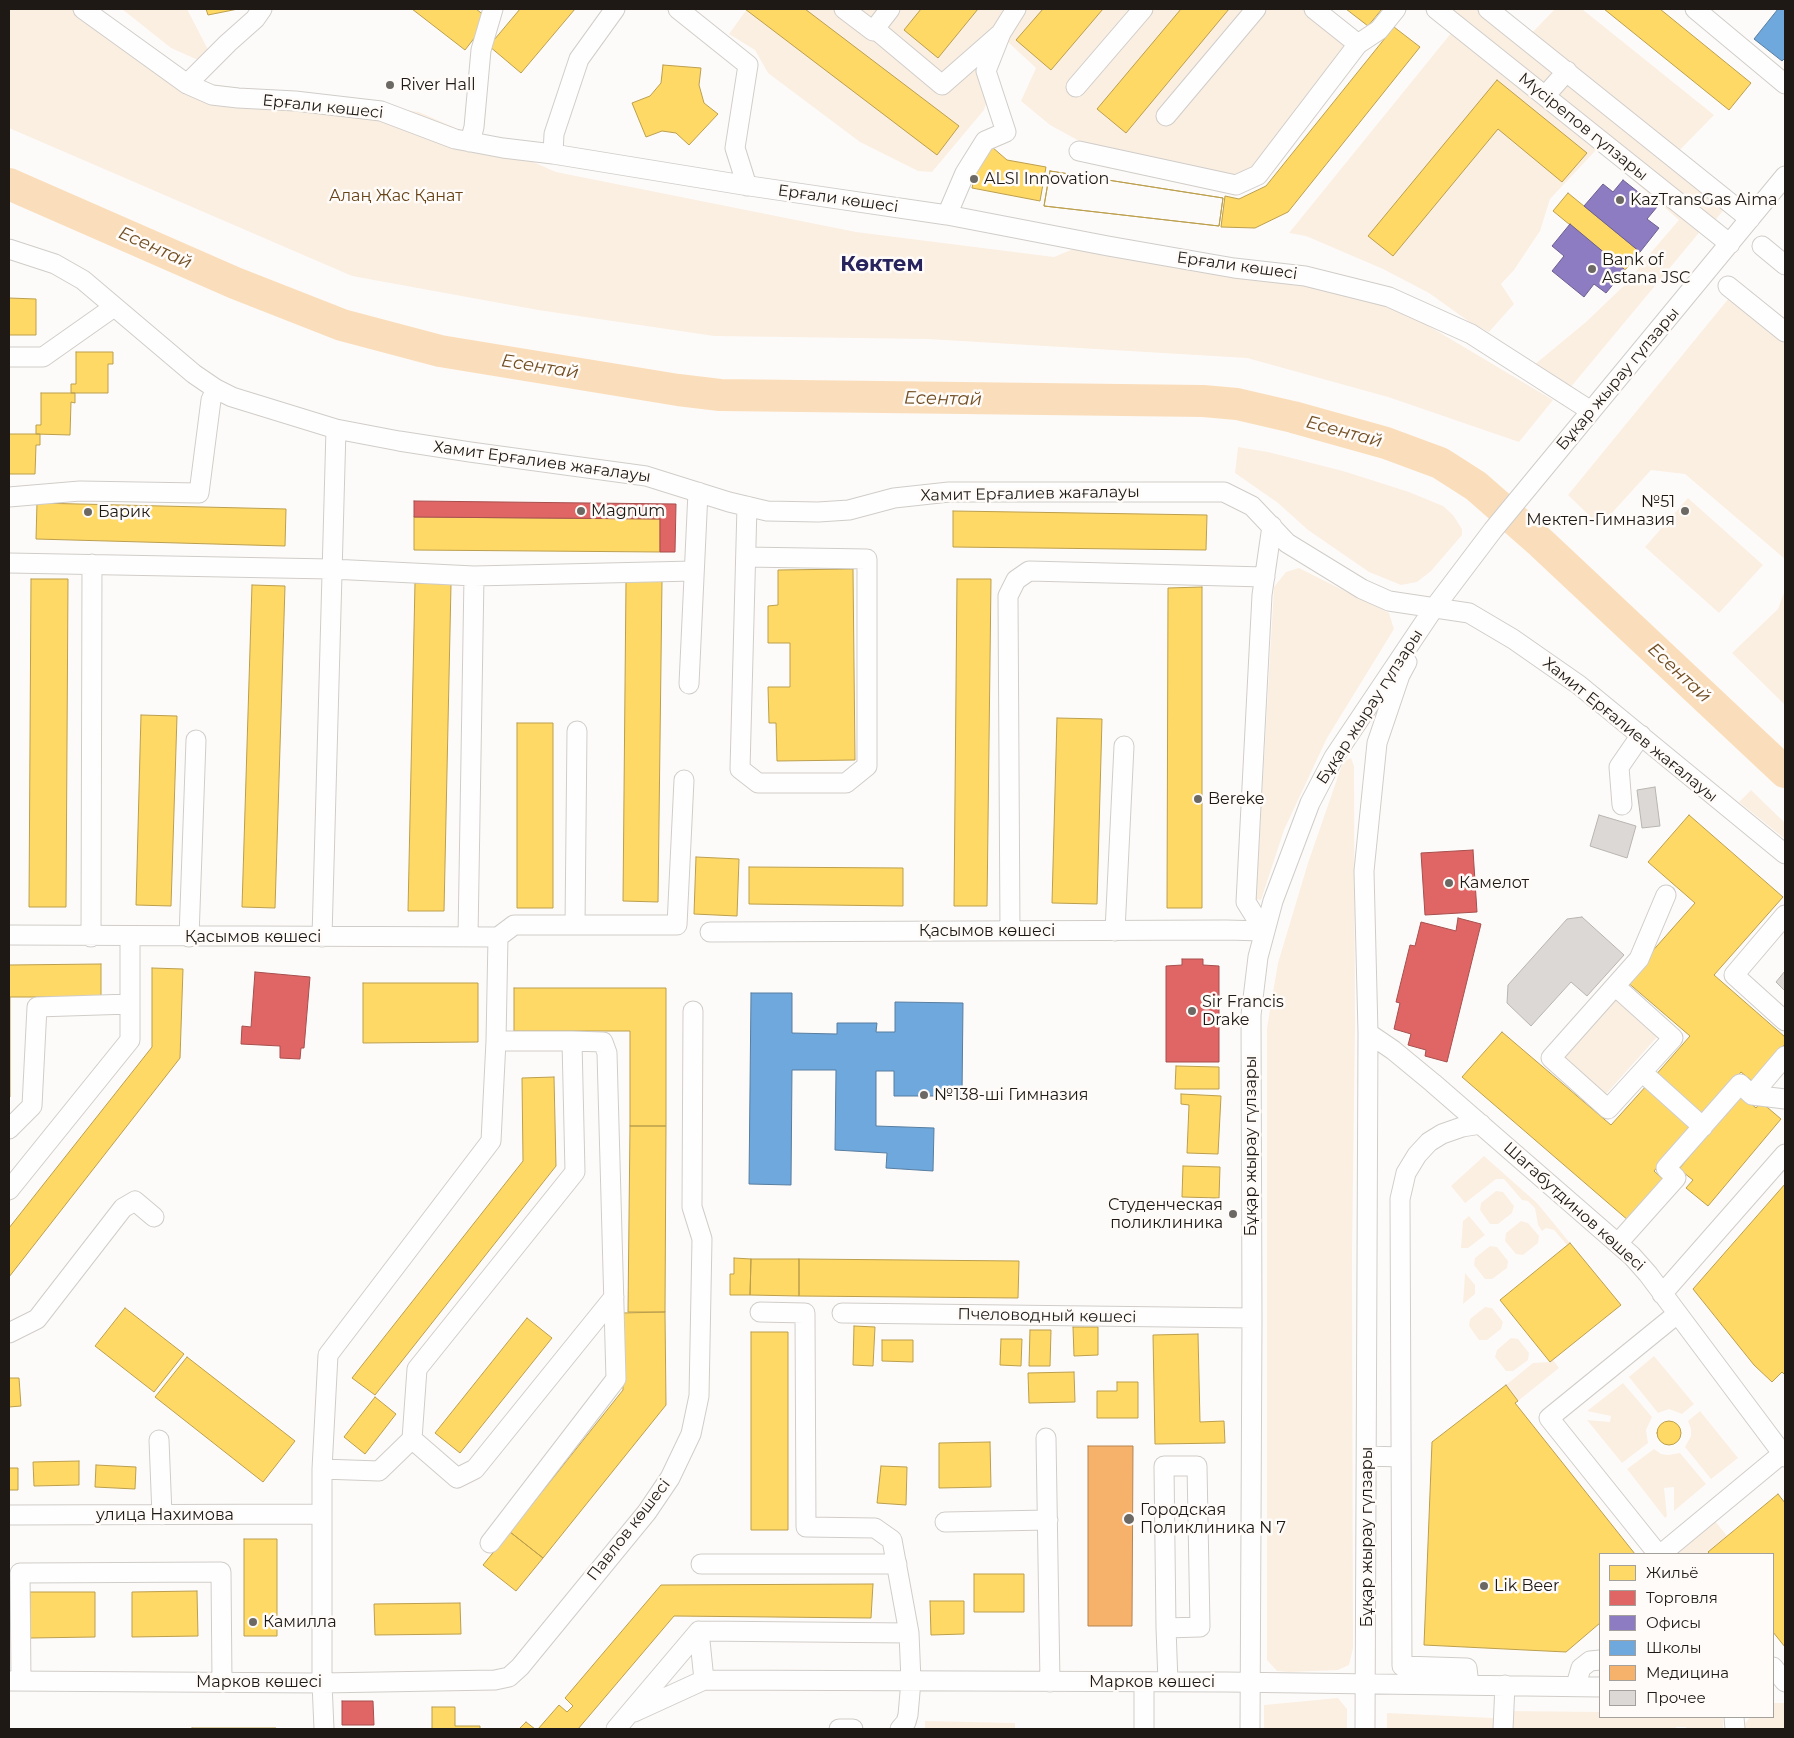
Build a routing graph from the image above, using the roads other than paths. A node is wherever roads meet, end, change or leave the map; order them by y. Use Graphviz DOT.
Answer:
graph roads {
  1 [pos="83,9"];
  2 [pos="262,9"];
  3 [pos="493,9"];
  4 [pos="615,9"];
  5 [pos="678,9"];
  6 [pos="844,9"];
  7 [pos="890,9"];
  8 [pos="1016,9"];
  9 [pos="1144,9"];
  10 [pos="1256,9"];
  11 [pos="1314,9"];
  12 [pos="1396,9"];
  13 [pos="1436,9"];
  14 [pos="1488,9"];
  15 [pos="1695,9"];
  16 [pos="874,29"];
  17 [pos="1001,33"];
  18 [pos="1358,44"];
  19 [pos="1566,71"];
  20 [pos="187,84"];
  21 [pos="1785,84"];
  22 [pos="1076,87"];
  23 [pos="1545,96"];
  24 [pos="1166,116"];
  25 [pos="470,142"];
  26 [pos="1079,151"];
  27 [pos="553,154"];
  28 [pos="1785,176"];
  29 [pos="747,186"];
  30 [pos="948,215"];
  31 [pos="1750,219"];
  32 [pos="1730,244"];
  33 [pos="1762,246"];
  34 [pos="9,249"];
  35 [pos="1785,265"];
  36 [pos="1728,286"];
  37 [pos="114,308"];
  38 [pos="1785,332"];
  39 [pos="9,357"];
  40 [pos="216,389"];
  41 [pos="1591,411"];
  42 [pos="336,429"];
  43 [pos="698,492"];
  44 [pos="9,497"];
  45 [pos="747,506"];
  46 [pos="1272,526"];
  47 [pos="746,557"];
  48 [pos="9,563"];
  49 [pos="92,564"];
  50 [pos="331,569"];
  51 [pos="694,571"];
  52 [pos="474,576"];
  53 [pos="1265,577"];
  54 [pos="1434,608"];
  55 [pos="689,684"];
  56 [pos="1352,730"];
  57 [pos="577,731"];
  58 [pos="1641,735"];
  59 [pos="196,740"];
  60 [pos="1377,743"];
  61 [pos="1124,746"];
  62 [pos="684,780"];
  63 [pos="1622,805"];
  64 [pos="1785,854"];
  65 [pos="1666,895"];
  66 [pos="1785,915"];
  67 [pos="575,925"];
  68 [pos="1010,931"];
  69 [pos="1115,931"];
  70 [pos="710,932"];
  71 [pos="1264,932"];
  72 [pos="9,936"];
  73 [pos="91,936"];
  74 [pos="130,936"];
  75 [pos="188,937"];
  76 [pos="322,937"];
  77 [pos="468,937"];
  78 [pos="498,937"];
  79 [pos="1615,986"];
  80 [pos="130,1004"];
  81 [pos="693,1011"];
  82 [pos="1785,1020"];
  83 [pos="1368,1033"];
  84 [pos="496,1040"];
  85 [pos="572,1041"];
  86 [pos="1785,1056"];
  87 [pos="1642,1072"];
  88 [pos="1752,1095"];
  89 [pos="1785,1099"];
  90 [pos="1481,1124"];
  91 [pos="1703,1127"];
  92 [pos="9,1129"];
  93 [pos="1785,1154"];
  94 [pos="9,1190"];
  95 [pos="154,1217"];
  96 [pos="1618,1244"];
  97 [pos="1662,1294"];
  98 [pos="614,1297"];
  99 [pos="760,1312"];
  100 [pos="842,1313"];
  101 [pos="1677,1314"];
  102 [pos="1252,1318"];
  103 [pos="9,1333"];
  104 [pos="1046,1438"];
  105 [pos="412,1439"];
  106 [pos="159,1440"];
  107 [pos="1784,1455"];
  108 [pos="1367,1456"];
  109 [pos="1401,1457"];
  110 [pos="322,1468"];
  111 [pos="322,1514"];
  112 [pos="9,1515"];
  113 [pos="162,1515"];
  114 [pos="1048,1520"];
  115 [pos="945,1522"];
  116 [pos="490,1543"];
  117 [pos="1657,1553"];
  118 [pos="1663,1553"];
  119 [pos="700,1564"];
  120 [pos="897,1564"];
  121 [pos="1166,1628"];
  122 [pos="699,1631"];
  123 [pos="910,1633"];
  124 [pos="1599,1660"];
  125 [pos="1774,1667"];
  126 [pos="509,1677"];
  127 [pos="704,1680"];
  128 [pos="15,1681"];
  129 [pos="910,1681"];
  130 [pos="222,1682"];
  131 [pos="1050,1682"];
  132 [pos="1144,1682"];
  133 [pos="1168,1682"];
  134 [pos="1785,1682"];
  135 [pos="322,1683"];
  136 [pos="1250,1683"];
  137 [pos="1366,1684"];
  138 [pos="1469,1685"];
  139 [pos="1505,1685"];
  140 [pos="1576,1685"];
  141 [pos="1599,1686"];
  142 [pos="1144,1704"];
  143 [pos="629,1714"];
  144 [pos="324,1729"];
  145 [pos="616,1729"];
  146 [pos="839,1729"];
  147 [pos="853,1729"];
  148 [pos="900,1729"];
  149 [pos="1131,1729"];
  150 [pos="1144,1729"];
  151 [pos="1250,1729"];
  152 [pos="1366,1729"];
  153 [pos="1503,1729"];
  1 -- 20 [label="street, Ерғали көшесі"];
  2 -- 20 [label="street"];
  3 -- 25 [label="street"];
  4 -- 27 [label="street"];
  5 -- 29 [label="street"];
  6 -- 16 [label="street"];
  7 -- 16 [label="street"];
  8 -- 17 [label="street"];
  9 -- 22 [label="street"];
  10 -- 24 [label="street"];
  11 -- 18 [label="street"];
  12 -- 18 [label="street"];
  13 -- 23 [label="street, Мүсірепов гүлзары"];
  14 -- 19 [label="street, Мүсірепов гүлзары"];
  15 -- 21 [label="street"];
  16 -- 17 [label="street"];
  17 -- 30 [label="street"];
  18 -- 26 [label="street"];
  19 -- 23 [label="street"];
  19 -- 31 [label="street, Мүсірепов гүлзары"];
  20 -- 25 [label="street, Ерғали көшесі"];
  23 -- 32 [label="street, Мүсірепов гүлзары"];
  25 -- 27 [label="street, Ерғали көшесі"];
  27 -- 29 [label="street, Ерғали көшесі"];
  28 -- 31 [label="street, Бұқар жырау гүлзары"];
  29 -- 30 [label="street, Ерғали көшесі"];
  30 -- 41 [label="street, Ерғали көшесі"];
  31 -- 32 [label="street, Бұқар жырау гүлзары"];
  32 -- 41 [label="street, Бұқар жырау гүлзары"];
  33 -- 35 [label="street"];
  34 -- 37 [label="street, Хамит Ерғалиев жағалауы"];
  36 -- 38 [label="street"];
  37 -- 39 [label="street"];
  37 -- 40 [label="street, Хамит Ерғалиев жағалауы"];
  40 -- 42 [label="street, Хамит Ерғалиев жағалауы"];
  40 -- 44 [label="street"];
  41 -- 54 [label="street, Бұқар жырау гүлзары"];
  42 -- 43 [label="street, Хамит Ерғалиев жағалауы"];
  42 -- 50 [label="street"];
  43 -- 45 [label="street, Хамит Ерғалиев жағалауы"];
  43 -- 51 [label="street"];
  45 -- 46 [label="street, Хамит Ерғалиев жағалауы"];
  45 -- 47 [label="street"];
  46 -- 53 [label="street"];
  46 -- 54 [label="street, Хамит Ерғалиев жағалауы"];
  47 -- 47 [label="street"];
  48 -- 49 [label="street"];
  49 -- 50 [label="street"];
  49 -- 73 [label="street"];
  50 -- 52 [label="street"];
  50 -- 76 [label="street"];
  51 -- 52 [label="street"];
  51 -- 55 [label="street"];
  52 -- 77 [label="street"];
  53 -- 68 [label="street"];
  53 -- 71 [label="street"];
  54 -- 56 [label="street, Бұқар жырау гүлзары"];
  54 -- 58 [label="street, Хамит Ерғалиев жағалауы"];
  54 -- 60 [label="street, Бұқар жырау гүлзары"];
  56 -- 60 [label="street"];
  56 -- 71 [label="street, Бұқар жырау гүлзары"];
  57 -- 67 [label="street"];
  58 -- 63 [label="street"];
  58 -- 64 [label="street, Хамит Ерғалиев жағалауы"];
  59 -- 75 [label="street"];
  60 -- 83 [label="street, Бұқар жырау гүлзары"];
  61 -- 69 [label="street"];
  62 -- 67 [label="street"];
  65 -- 79 [label="street"];
  66 -- 82 [label="street"];
  67 -- 78 [label="street"];
  68 -- 69 [label="street, Қасымов көшесі"];
  68 -- 70 [label="street, Қасымов көшесі"];
  69 -- 71 [label="street, Қасымов көшесі"];
  71 -- 102 [label="street, Бұқар жырау гүлзары"];
  72 -- 73 [label="street, Қасымов көшесі"];
  73 -- 74 [label="street, Қасымов көшесі"];
  74 -- 75 [label="street, Қасымов көшесі"];
  74 -- 80 [label="street"];
  75 -- 76 [label="street, Қасымов көшесі"];
  76 -- 77 [label="street, Қасымов көшесі"];
  77 -- 78 [label="street, Қасымов көшесі"];
  78 -- 84 [label="street"];
  79 -- 87 [label="street"];
  79 -- 87 [label="street"];
  80 -- 92 [label="street"];
  80 -- 94 [label="street"];
  81 -- 126 [label="street, Павлов көшесі"];
  83 -- 90 [label="street, Шагабутдинов көшесі"];
  83 -- 108 [label="street, Бұқар жырау гүлзары"];
  84 -- 85 [label="street"];
  84 -- 110 [label="street"];
  85 -- 98 [label="street"];
  85 -- 105 [label="street"];
  86 -- 88 [label="street"];
  87 -- 91 [label="street"];
  88 -- 89 [label="street"];
  88 -- 91 [label="street"];
  90 -- 96 [label="street, Шагабутдинов көшесі"];
  90 -- 109 [label="street"];
  91 -- 96 [label="street"];
  93 -- 97 [label="street"];
  95 -- 103 [label="street"];
  96 -- 97 [label="street, Шагабутдинов көшесі"];
  97 -- 101 [label="street, Шагабутдинов көшесі"];
  98 -- 105 [label="street"];
  98 -- 116 [label="street"];
  99 -- 120 [label="street"];
  100 -- 102 [label="street, Пчеловодный көшесі"];
  101 -- 107 [label="street, Шагабутдинов көшесі"];
  101 -- 117 [label="street"];
  102 -- 136 [label="street, Бұқар жырау гүлзары"];
  104 -- 114 [label="street"];
  105 -- 110 [label="street"];
  106 -- 113 [label="street"];
  107 -- 118 [label="street"];
  108 -- 109 [label="street"];
  108 -- 137 [label="street, Бұқар жырау гүлзары"];
  109 -- 138 [label="street"];
  110 -- 111 [label="street"];
  111 -- 113 [label="street, улица Нахимова"];
  111 -- 135 [label="street"];
  112 -- 113 [label="street, улица Нахимова"];
  114 -- 115 [label="street"];
  114 -- 131 [label="street"];
  119 -- 120 [label="street"];
  120 -- 123 [label="street"];
  121 -- 121 [label="street"];
  121 -- 133 [label="street"];
  122 -- 123 [label="street"];
  122 -- 127 [label="street"];
  122 -- 143 [label="street"];
  123 -- 129 [label="street"];
  124 -- 140 [label="street"];
  125 -- 134 [label="street"];
  126 -- 135 [label="street, Марков көшесі"];
  127 -- 129 [label="street, Марков көшесі"];
  127 -- 143 [label="street"];
  128 -- 130 [label="street, Марков көшесі"];
  128 -- 130 [label="street"];
  129 -- 131 [label="street, Марков көшесі"];
  129 -- 148 [label="street"];
  130 -- 135 [label="street, Марков көшесі"];
  131 -- 132 [label="street, Марков көшесі"];
  132 -- 133 [label="street, Марков көшесі"];
  132 -- 142 [label="street"];
  133 -- 136 [label="street, Марков көшесі"];
  135 -- 144 [label="street"];
  136 -- 137 [label="street, Марков көшесі"];
  136 -- 151 [label="street, Бұқар жырау гүлзары"];
  137 -- 138 [label="street, Марков көшесі"];
  137 -- 152 [label="street, Бұқар жырау гүлзары"];
  138 -- 139 [label="street, Марков көшесі"];
  139 -- 140 [label="street, Марков көшесі"];
  139 -- 153 [label="street"];
  140 -- 141 [label="street, Марков көшесі"];
  142 -- 149 [label="street"];
  142 -- 150 [label="street"];
  143 -- 145 [label="street"];
  146 -- 147 [label="street"];
}
